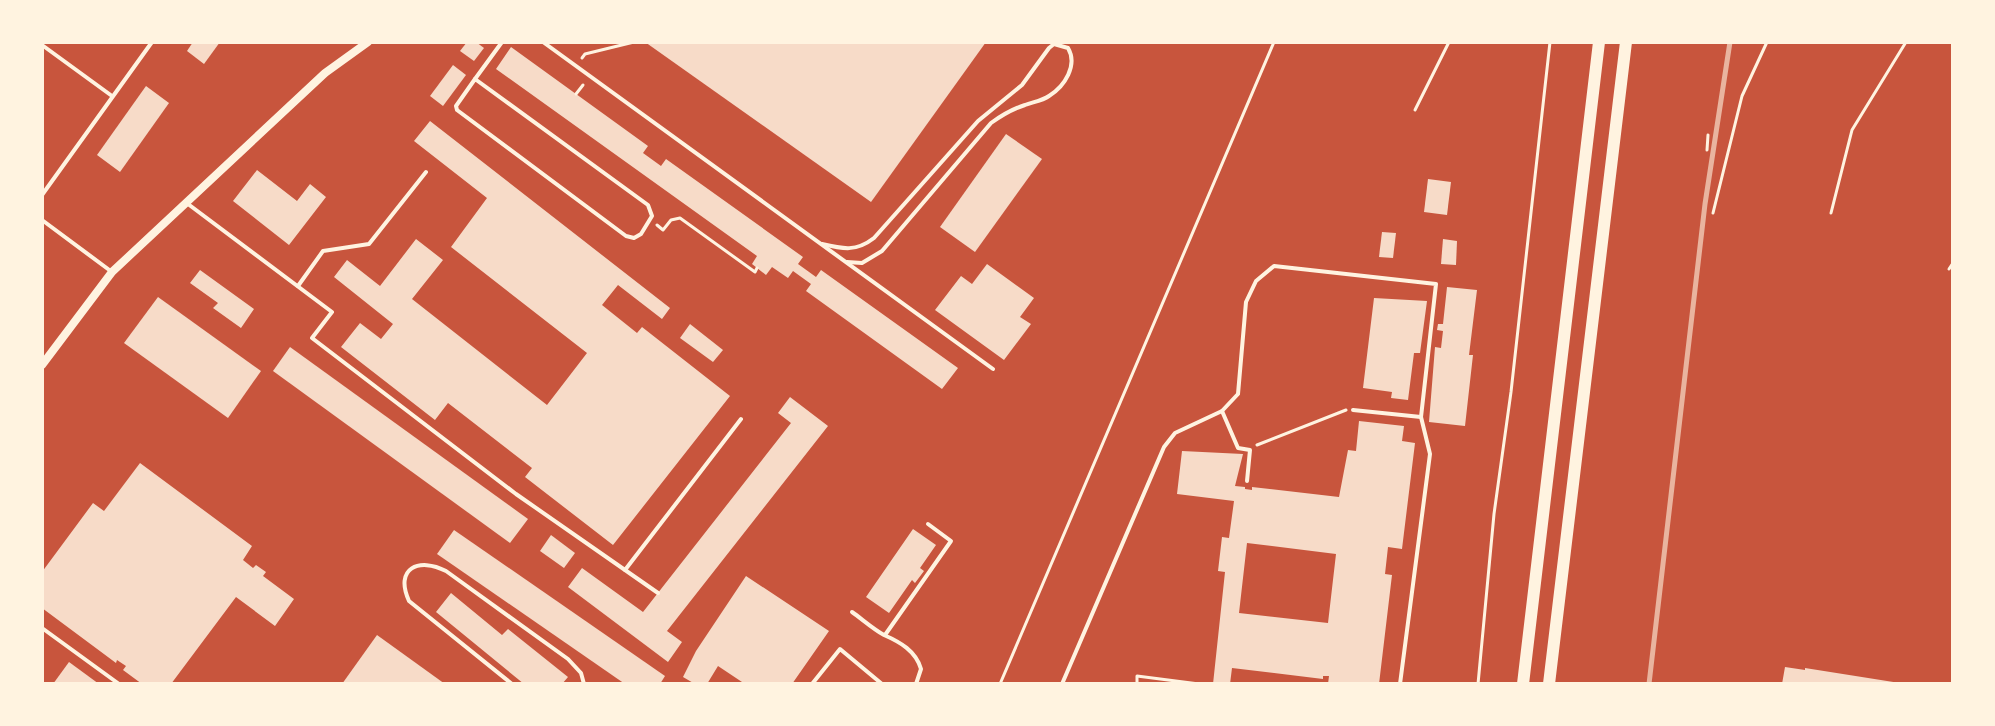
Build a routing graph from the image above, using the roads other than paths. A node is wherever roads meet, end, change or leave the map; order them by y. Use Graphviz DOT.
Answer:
graph roads {
  1 [pos="152,42"];
  2 [pos="368,42"];
  3 [pos="502,42"];
  4 [pos="543,42"];
  5 [pos="1072,42"];
  6 [pos="1599,42"];
  7 [pos="1626,42"];
  8 [pos="42,45"];
  9 [pos="1068,48"];
  10 [pos="475,79"];
  11 [pos="112,96"];
  12 [pos="426,172"];
  13 [pos="42,195"];
  14 [pos="186,202"];
  15 [pos="42,220"];
  16 [pos="822,244"];
  17 [pos="847,262"];
  18 [pos="112,272"];
  19 [pos="298,286"];
  20 [pos="42,365"];
  21 [pos="993,369"];
  22 [pos="1353,410"];
  23 [pos="1222,411"];
  24 [pos="1421,417"];
  25 [pos="741,419"];
  26 [pos="1247,481"];
  27 [pos="928,524"];
  28 [pos="625,570"];
  29 [pos="658,593"];
  30 [pos="852,612"];
  31 [pos="42,628"];
  32 [pos="885,635"];
  33 [pos="119,684"];
  34 [pos="512,684"];
  35 [pos="584,684"];
  36 [pos="812,684"];
  37 [pos="882,684"];
  38 [pos="916,684"];
  39 [pos="1062,684"];
  40 [pos="1400,684"];
  41 [pos="1523,684"];
  42 [pos="1549,684"];
  1 -- 11 [label="lane"];
  2 -- 14 [label="street"];
  3 -- 10 [label="lane"];
  4 -- 16 [label="lane"];
  5 -- 9 [label="lane"];
  6 -- 41 [label="highway"];
  7 -- 42 [label="highway"];
  8 -- 11 [label="lane"];
  9 -- 16 [label="lane"];
  9 -- 17 [label="lane"];
  10 -- 10 [label="lane"];
  11 -- 13 [label="lane"];
  12 -- 19 [label="lane"];
  14 -- 18 [label="street"];
  14 -- 19 [label="lane"];
  15 -- 18 [label="lane"];
  16 -- 17 [label="lane"];
  17 -- 21 [label="lane"];
  18 -- 20 [label="street"];
  19 -- 28 [label="lane"];
  22 -- 24 [label="lane"];
  23 -- 24 [label="lane"];
  23 -- 26 [label="lane"];
  23 -- 39 [label="lane"];
  24 -- 40 [label="lane"];
  25 -- 28 [label="lane"];
  27 -- 32 [label="lane"];
  28 -- 29 [label="lane"];
  30 -- 32 [label="lane"];
  31 -- 33 [label="lane"];
  32 -- 38 [label="lane"];
  34 -- 35 [label="lane"];
  36 -- 37 [label="lane"];
}
